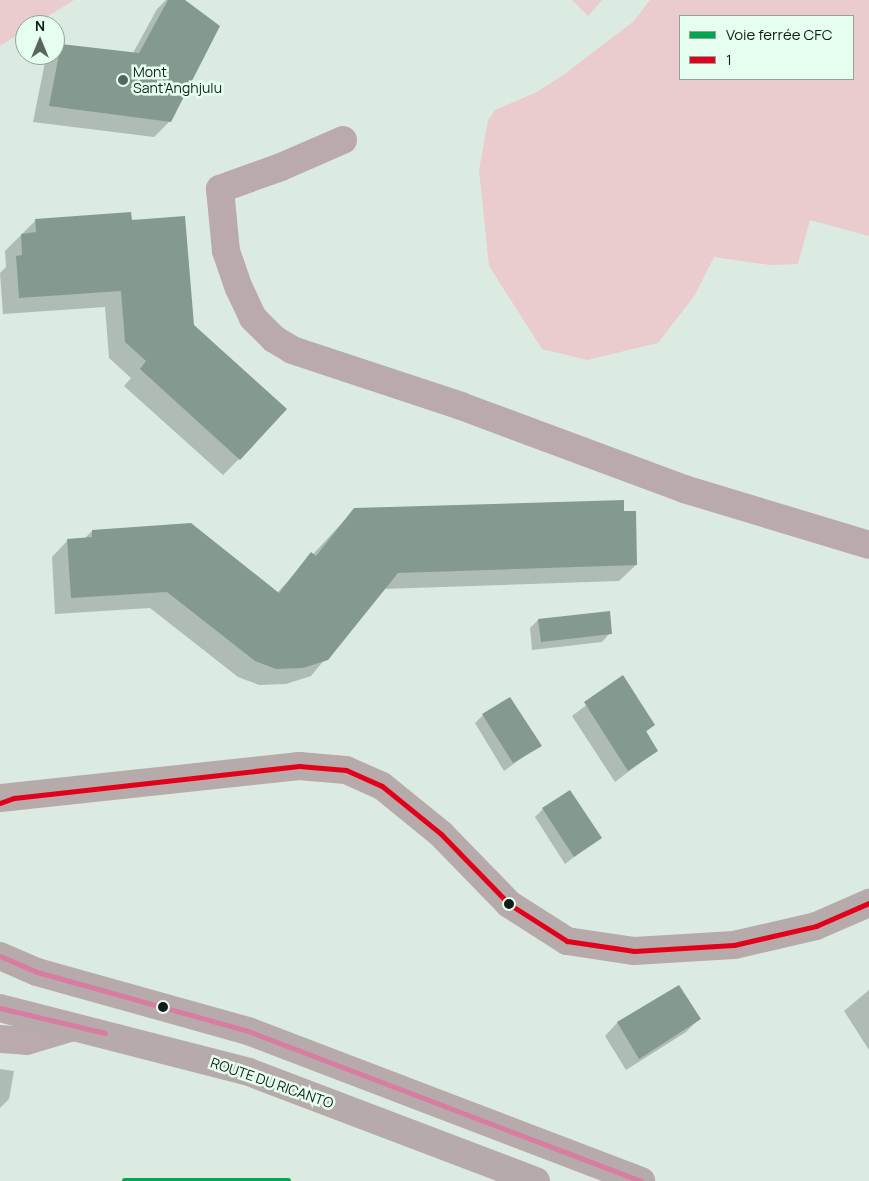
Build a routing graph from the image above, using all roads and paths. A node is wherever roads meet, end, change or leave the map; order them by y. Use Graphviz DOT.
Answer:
graph roads {
  1 [pos="343,140"];
  2 [pos="869,545"];
  3 [pos="5,800"];
  4 [pos="869,903"];
  5 [pos="0,956"];
  6 [pos="0,1008"];
  7 [pos="73,1027"];
  8 [pos="0,1038"];
  9 [pos="536,1181"];
  10 [pos="641,1181"];
  1 -- 2 [label="lane"];
  3 -- 4 [label="main road"];
  5 -- 10 [label="main road"];
  6 -- 7 [label="main road, ROUTE DU RICANTO"];
  7 -- 8 [label="lane"];
  7 -- 9 [label="main road, ROUTE DU RICANTO"];
}
